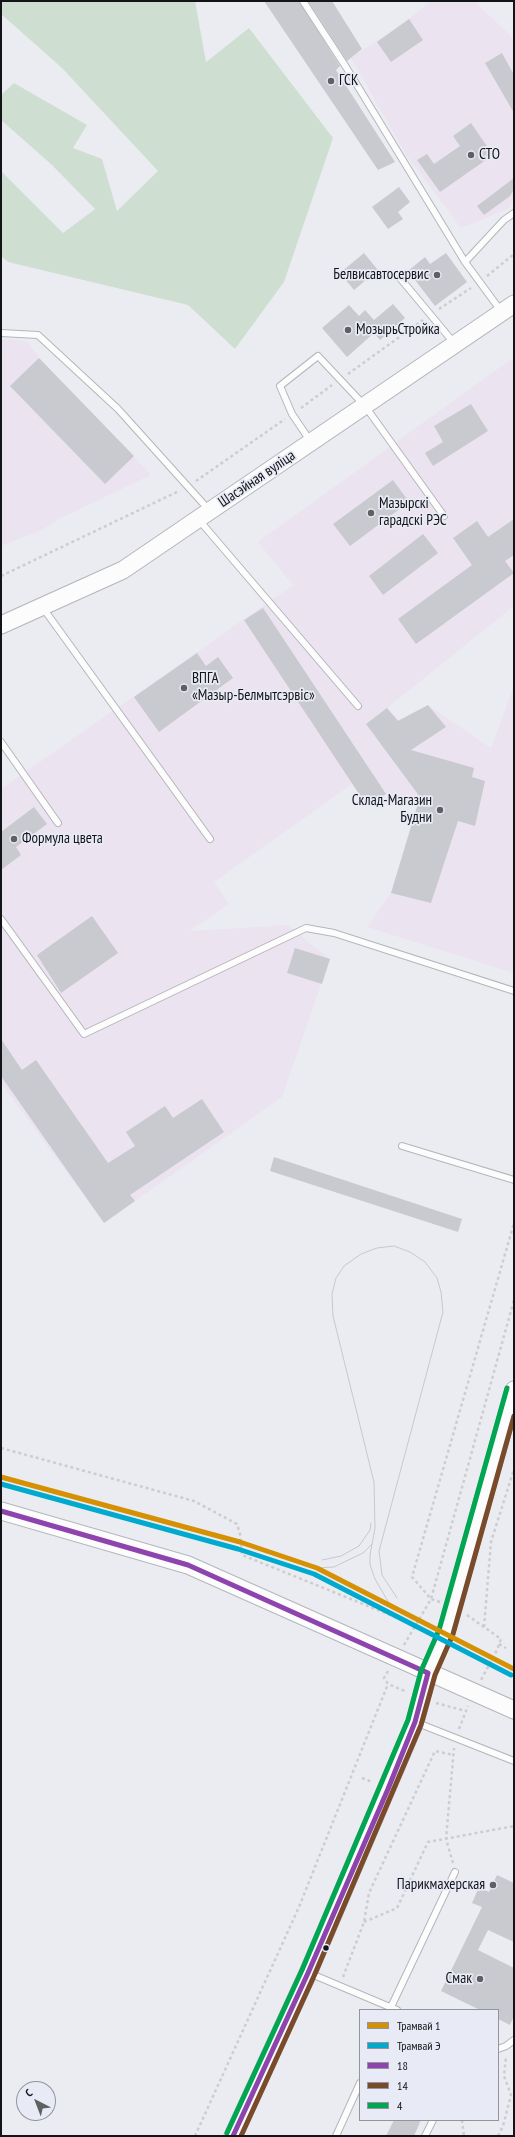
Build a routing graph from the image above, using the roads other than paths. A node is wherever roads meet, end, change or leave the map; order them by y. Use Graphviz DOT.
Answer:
graph roads {
  1 [pos="303,1"];
  2 [pos="514,213"];
  3 [pos="465,262"];
  4 [pos="400,278"];
  5 [pos="508,308"];
  6 [pos="1,333"];
  7 [pos="455,345"];
  8 [pos="365,406"];
  9 [pos="311,443"];
  10 [pos="204,515"];
  11 [pos="444,516"];
  12 [pos="42,607"];
  13 [pos="1,625"];
  14 [pos="358,706"];
  15 [pos="1,742"];
  16 [pos="58,823"];
  17 [pos="210,839"];
  18 [pos="1,919"];
  19 [pos="514,991"];
  20 [pos="402,1146"];
  21 [pos="514,1180"];
  22 [pos="514,1390"];
  23 [pos="1,1511"];
  24 [pos="428,1673"];
  25 [pos="514,1710"];
  26 [pos="415,1722"];
  27 [pos="514,1761"];
  28 [pos="455,1872"];
  29 [pos="308,1972"];
  30 [pos="394,2009"];
  31 [pos="514,2040"];
  32 [pos="499,2049"];
  33 [pos="359,2086"];
  34 [pos="432,2121"];
  35 [pos="233,2136"];
  36 [pos="336,2136"];
  37 [pos="425,2136"];
  1 -- 3 [label="lane, Шасэйная вуліца"];
  2 -- 3 [label="lane"];
  3 -- 5 [label="lane, Шасэйная вуліца"];
  4 -- 7 [label="lane"];
  5 -- 7 [label="main road, Шасэйная вуліца"];
  6 -- 10 [label="lane"];
  7 -- 8 [label="main road, Шасэйная вуліца"];
  8 -- 9 [label="main road, Шасэйная вуліца"];
  8 -- 9 [label="lane"];
  8 -- 11 [label="lane"];
  9 -- 10 [label="main road, Шасэйная вуліца"];
  10 -- 12 [label="main road, Шасэйная вуліца"];
  10 -- 14 [label="lane"];
  12 -- 13 [label="main road, Шасэйная вуліца"];
  12 -- 17 [label="lane"];
  15 -- 16 [label="lane"];
  18 -- 19 [label="lane"];
  20 -- 21 [label="lane"];
  22 -- 24 [label="main road"];
  23 -- 24 [label="main road"];
  24 -- 25 [label="main road"];
  24 -- 26 [label="main road"];
  26 -- 27 [label="lane"];
  26 -- 29 [label="main road"];
  28 -- 30 [label="lane"];
  29 -- 30 [label="lane"];
  29 -- 35 [label="main road"];
  31 -- 32 [label="lane"];
  33 -- 36 [label="lane"];
  34 -- 37 [label="lane"];
}
